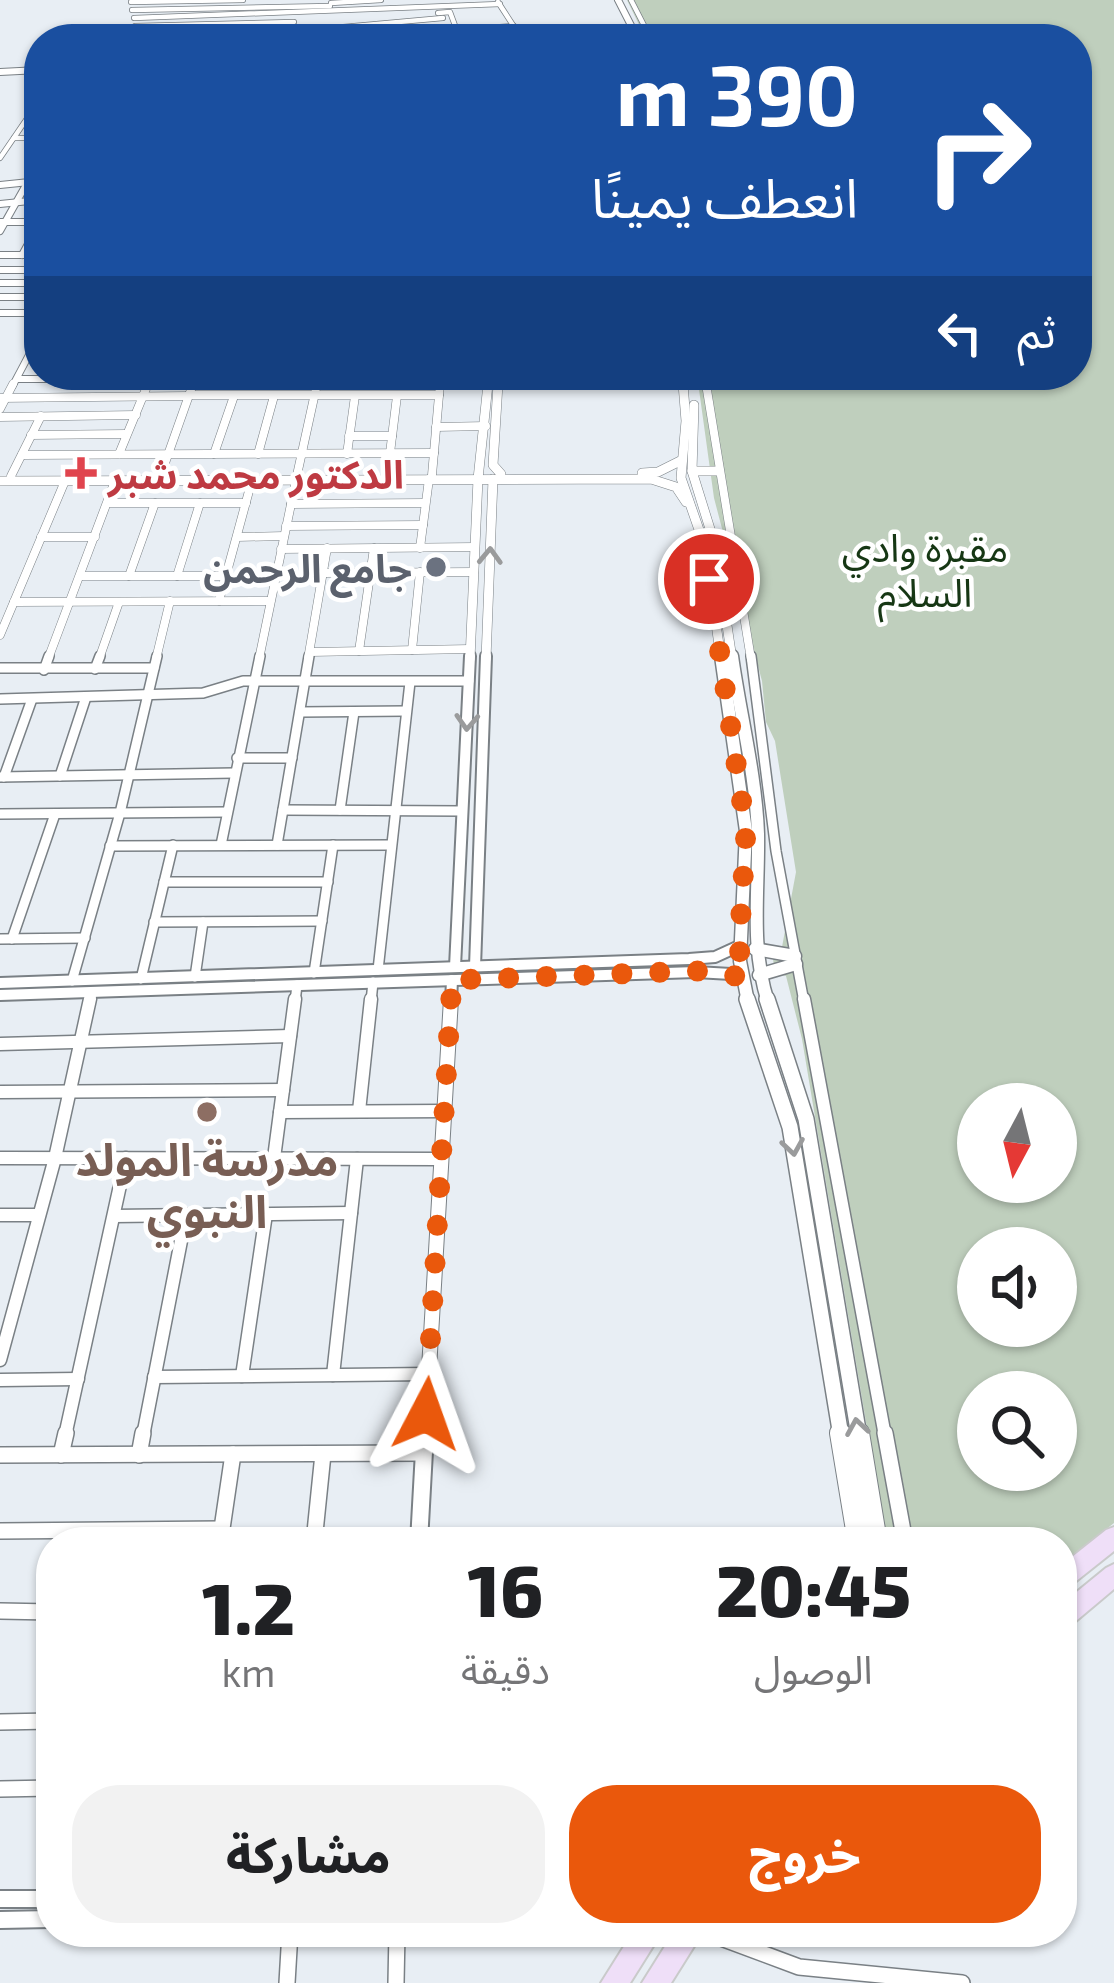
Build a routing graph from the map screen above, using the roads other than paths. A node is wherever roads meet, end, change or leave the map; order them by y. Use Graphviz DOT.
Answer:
graph roads {
  1 [pos="288,0"];
  2 [pos="381,0"];
  3 [pos="484,0"];
  4 [pos="131,1"];
  5 [pos="236,3"];
  6 [pos="501,5"];
  7 [pos="412,9"];
  8 [pos="229,16"];
  9 [pos="324,20"];
  10 [pos="148,24"];
  11 [pos="161,24"];
  12 [pos="226,24"];
  13 [pos="291,24"];
  14 [pos="428,24"];
  15 [pos="451,24"];
  16 [pos="456,24"];
  17 [pos="23,125"];
  18 [pos="0,134"];
  19 [pos="15,136"];
  20 [pos="24,137"];
  21 [pos="0,158"];
  22 [pos="24,194"];
  23 [pos="24,201"];
  24 [pos="17,202"];
  25 [pos="0,204"];
  26 [pos="3,222"];
  27 [pos="0,231"];
  28 [pos="24,251"];
  29 [pos="22,255"];
  30 [pos="0,256"];
  31 [pos="0,313"];
  32 [pos="24,313"];
  33 [pos="24,366"];
  34 [pos="17,380"];
  35 [pos="24,380"];
  36 [pos="146,390"];
  37 [pos="191,390"];
  38 [pos="315,390"];
  39 [pos="440,390"];
  40 [pos="491,390"];
  41 [pos="493,390"];
  42 [pos="687,390"];
  43 [pos="706,390"];
  44 [pos="397,395"];
  45 [pos="439,395"];
  46 [pos="189,396"];
  47 [pos="234,396"];
  48 [pos="274,396"];
  49 [pos="314,396"];
  50 [pos="355,396"];
  51 [pos="143,397"];
  52 [pos="3,398"];
  53 [pos="0,413"];
  54 [pos="136,415"];
  55 [pos="40,416"];
  56 [pos="486,426"];
  57 [pos="436,427"];
  58 [pos="126,434"];
  59 [pos="31,435"];
  60 [pos="349,436"];
  61 [pos="392,436"];
  62 [pos="434,453"];
  63 [pos="119,454"];
  64 [pos="168,454"];
  65 [pos="214,454"];
  66 [pos="258,454"];
  67 [pos="302,454"];
  68 [pos="346,454"];
  69 [pos="390,454"];
  70 [pos="22,455"];
  71 [pos="688,470"];
  72 [pos="662,476"];
  73 [pos="718,476"];
  74 [pos="297,477"];
  75 [pos="430,477"];
  76 [pos="479,477"];
  77 [pos="496,477"];
  78 [pos="4,478"];
  79 [pos="145,478"];
  80 [pos="165,478"];
  81 [pos="252,480"];
  82 [pos="65,481"];
  83 [pos="116,481"];
  84 [pos="686,502"];
  85 [pos="108,503"];
  86 [pos="155,503"];
  87 [pos="200,503"];
  88 [pos="246,503"];
  89 [pos="291,503"];
  90 [pos="425,503"];
  91 [pos="701,522"];
  92 [pos="423,525"];
  93 [pos="285,531"];
  94 [pos="237,536"];
  95 [pos="41,537"];
  96 [pos="95,537"];
  97 [pos="475,547"];
  98 [pos="327,548"];
  99 [pos="374,548"];
  100 [pos="420,548"];
  101 [pos="281,549"];
  102 [pos="420,572"];
  103 [pos="474,572"];
  104 [pos="323,573"];
  105 [pos="370,573"];
  106 [pos="80,576"];
  107 [pos="129,576"];
  108 [pos="177,576"];
  109 [pos="226,576"];
  110 [pos="219,601"];
  111 [pos="269,601"];
  112 [pos="14,602"];
  113 [pos="69,602"];
  114 [pos="118,602"];
  115 [pos="170,602"];
  116 [pos="0,635"];
  117 [pos="487,644"];
  118 [pos="412,650"];
  119 [pos="470,650"];
  120 [pos="359,651"];
  121 [pos="310,652"];
  122 [pos="486,658"];
  123 [pos="0,668"];
  124 [pos="154,668"];
  125 [pos="95,669"];
  126 [pos="44,670"];
  127 [pos="255,681"];
  128 [pos="469,681"];
  129 [pos="410,682"];
  130 [pos="304,683"];
  131 [pos="147,696"];
  132 [pos="86,698"];
  133 [pos="0,699"];
  134 [pos="32,699"];
  135 [pos="406,711"];
  136 [pos="299,712"];
  137 [pos="355,712"];
  138 [pos="237,758"];
  139 [pos="292,758"];
  140 [pos="234,773"];
  141 [pos="129,775"];
  142 [pos="60,776"];
  143 [pos="2,777"];
  144 [pos="283,810"];
  145 [pos="340,810"];
  146 [pos="395,811"];
  147 [pos="462,811"];
  148 [pos="226,812"];
  149 [pos="120,813"];
  150 [pos="0,814"];
  151 [pos="55,814"];
  152 [pos="173,845"];
  153 [pos="220,845"];
  154 [pos="277,845"];
  155 [pos="333,845"];
  156 [pos="392,845"];
  157 [pos="110,846"];
  158 [pos="328,881"];
  159 [pos="164,882"];
  160 [pos="458,898"];
  161 [pos="478,898"];
  162 [pos="322,921"];
  163 [pos="154,922"];
  164 [pos="203,922"];
  165 [pos="85,938"];
  166 [pos="6,939"];
  167 [pos="747,948"];
  168 [pos="719,955"];
  169 [pos="796,960"];
  170 [pos="475,967"];
  171 [pos="314,973"];
  172 [pos="723,973"];
  173 [pos="453,974"];
  174 [pos="376,976"];
  175 [pos="195,977"];
  176 [pos="751,978"];
  177 [pos="141,979"];
  178 [pos="72,981"];
  179 [pos="223,981"];
  180 [pos="0,983"];
  181 [pos="178,983"];
  182 [pos="297,985"];
  183 [pos="92,992"];
  184 [pos="0,995"];
  185 [pos="290,1036"];
  186 [pos="81,1042"];
  187 [pos="0,1045"];
  188 [pos="788,1083"];
  189 [pos="283,1090"];
  190 [pos="0,1092"];
  191 [pos="70,1092"];
  192 [pos="444,1111"];
  193 [pos="280,1112"];
  194 [pos="358,1112"];
  195 [pos="0,1158"];
  196 [pos="55,1158"];
  197 [pos="126,1158"];
  198 [pos="274,1159"];
  199 [pos="356,1159"];
  200 [pos="441,1159"];
  201 [pos="351,1213"];
  202 [pos="266,1214"];
  203 [pos="0,1215"];
  204 [pos="39,1215"];
  205 [pos="186,1215"];
  206 [pos="114,1216"];
  207 [pos="0,1360"];
  208 [pos="429,1374"];
  209 [pos="333,1375"];
  210 [pos="242,1376"];
  211 [pos="154,1377"];
  212 [pos="78,1379"];
  213 [pos="0,1380"];
  214 [pos="424,1453"];
  215 [pos="233,1454"];
  216 [pos="323,1454"];
  217 [pos="0,1455"];
  218 [pos="61,1455"];
  219 [pos="139,1455"];
  220 [pos="221,1527"];
  221 [pos="316,1527"];
  222 [pos="420,1527"];
  223 [pos="856,1527"];
  224 [pos="874,1527"];
  225 [pos="902,1527"];
  226 [pos="0,1531"];
  227 [pos="36,1532"];
  228 [pos="1114,1537"];
  229 [pos="1077,1567"];
  230 [pos="1114,1575"];
  231 [pos="1077,1606"];
  232 [pos="0,1611"];
  233 [pos="36,1612"];
  234 [pos="36,1721"];
  235 [pos="0,1722"];
  236 [pos="36,1788"];
  237 [pos="0,1789"];
  238 [pos="0,1899"];
  239 [pos="36,1899"];
  240 [pos="36,1919"];
  241 [pos="0,1920"];
  242 [pos="289,1947"];
  243 [pos="397,1947"];
  244 [pos="639,1947"];
  245 [pos="680,1947"];
  246 [pos="734,1947"];
  247 [pos="287,1983"];
  248 [pos="396,1983"];
  249 [pos="614,1983"];
  250 [pos="655,1983"];
  251 [pos="962,1983"];
  1 -- 5 [label="street"];
  2 -- 9 [label="street"];
  3 -- 7 [label="street"];
  4 -- 5 [label="street"];
  5 -- 8 [label="street"];
  5 -- 9 [label="street"];
  5 -- 10 [label="street"];
  6 -- 7 [label="street"];
  6 -- 16 [label="street"];
  7 -- 9 [label="street"];
  7 -- 9 [label="street"];
  7 -- 15 [label="street"];
  8 -- 9 [label="street"];
  8 -- 11 [label="street"];
  8 -- 12 [label="street"];
  9 -- 13 [label="street"];
  9 -- 14 [label="street"];
  17 -- 19 [label="street"];
  18 -- 19 [label="street"];
  19 -- 20 [label="street"];
  19 -- 21 [label="street"];
  22 -- 24 [label="street"];
  23 -- 24 [label="street"];
  24 -- 25 [label="street"];
  24 -- 26 [label="street"];
  26 -- 27 [label="street"];
  28 -- 29 [label="street"];
  29 -- 30 [label="street"];
  31 -- 32 [label="street"];
  33 -- 34 [label="street"];
  34 -- 35 [label="street"];
  34 -- 52 [label="street"];
  36 -- 51 [label="street"];
  37 -- 46 [label="street"];
  38 -- 49 [label="street"];
  39 -- 45 [label="street"];
  40 -- 56 [label="street"];
  41 -- 77 [label="street"];
  42 -- 71 [label="main road"];
  43 -- 73 [label="street"];
  44 -- 45 [label="street"];
  44 -- 50 [label="street"];
  44 -- 61 [label="street"];
  45 -- 57 [label="street"];
  46 -- 47 [label="street"];
  46 -- 51 [label="street"];
  46 -- 64 [label="street"];
  47 -- 48 [label="street"];
  47 -- 65 [label="street"];
  48 -- 49 [label="street"];
  48 -- 66 [label="street"];
  49 -- 50 [label="street"];
  49 -- 67 [label="street"];
  50 -- 60 [label="street"];
  51 -- 52 [label="street"];
  51 -- 54 [label="street"];
  52 -- 53 [label="street"];
  53 -- 55 [label="street"];
  54 -- 55 [label="street"];
  54 -- 58 [label="street"];
  55 -- 59 [label="street"];
  56 -- 57 [label="street"];
  56 -- 76 [label="street"];
  57 -- 62 [label="street"];
  58 -- 59 [label="street"];
  58 -- 63 [label="street"];
  59 -- 70 [label="street"];
  60 -- 61 [label="street"];
  60 -- 68 [label="street"];
  61 -- 69 [label="street"];
  62 -- 69 [label="street"];
  62 -- 75 [label="street"];
  63 -- 64 [label="street"];
  63 -- 70 [label="street"];
  64 -- 65 [label="street"];
  64 -- 80 [label="street"];
  65 -- 66 [label="street"];
  66 -- 67 [label="street"];
  67 -- 68 [label="street"];
  67 -- 74 [label="street"];
  68 -- 69 [label="street"];
  70 -- 78 [label="street"];
  71 -- 72 [label="street"];
  71 -- 73 [label="main road"];
  71 -- 84 [label="main road"];
  71 -- 91 [label="main road"];
  72 -- 77 [label="street"];
  72 -- 84 [label="street"];
  73 -- 169 [label="street"];
  74 -- 75 [label="street"];
  74 -- 80 [label="street"];
  74 -- 81 [label="street"];
  74 -- 89 [label="street"];
  75 -- 76 [label="street"];
  75 -- 90 [label="street"];
  76 -- 77 [label="street"];
  76 -- 97 [label="street"];
  117 -- 77 [label="street, one-way"];
  78 -- 79 [label="street"];
  78 -- 82 [label="street"];
  79 -- 80 [label="street"];
  79 -- 83 [label="street"];
  80 -- 81 [label="street"];
  81 -- 88 [label="street"];
  82 -- 83 [label="street"];
  82 -- 95 [label="street"];
  83 -- 85 [label="street"];
  84 -- 91 [label="main road"];
  85 -- 86 [label="street"];
  85 -- 96 [label="street"];
  86 -- 87 [label="street"];
  86 -- 107 [label="street"];
  87 -- 88 [label="street"];
  87 -- 108 [label="street"];
  88 -- 94 [label="street"];
  89 -- 90 [label="street"];
  89 -- 93 [label="street"];
  90 -- 92 [label="street"];
  91 -- 167 [label="main road"];
  92 -- 93 [label="street"];
  92 -- 100 [label="street"];
  93 -- 94 [label="street"];
  93 -- 101 [label="street"];
  94 -- 109 [label="street"];
  95 -- 96 [label="street"];
  95 -- 112 [label="street"];
  96 -- 106 [label="street"];
  97 -- 100 [label="street"];
  97 -- 103 [label="street"];
  98 -- 99 [label="street"];
  98 -- 101 [label="street"];
  98 -- 104 [label="street"];
  99 -- 100 [label="street"];
  99 -- 105 [label="street"];
  101 -- 111 [label="street"];
  102 -- 103 [label="street"];
  102 -- 105 [label="street"];
  102 -- 118 [label="street"];
  103 -- 119 [label="street"];
  104 -- 105 [label="street"];
  104 -- 121 [label="street"];
  105 -- 120 [label="street"];
  106 -- 107 [label="street"];
  106 -- 113 [label="street"];
  107 -- 108 [label="street"];
  108 -- 109 [label="street"];
  109 -- 110 [label="street"];
  110 -- 111 [label="street"];
  110 -- 115 [label="street"];
  111 -- 127 [label="street"];
  112 -- 113 [label="street"];
  112 -- 116 [label="street"];
  113 -- 114 [label="street"];
  113 -- 126 [label="street"];
  114 -- 115 [label="street"];
  114 -- 125 [label="street"];
  115 -- 124 [label="street"];
  117 -- 119 [label="street"];
  117 -- 122 [label="street"];
  118 -- 119 [label="street"];
  118 -- 120 [label="street"];
  119 -- 122 [label="street"];
  119 -- 128 [label="street"];
  120 -- 121 [label="street"];
  121 -- 130 [label="street"];
  122 -- 161 [label="street"];
  123 -- 126 [label="street"];
  124 -- 125 [label="street"];
  124 -- 131 [label="street"];
  125 -- 126 [label="street"];
  127 -- 130 [label="street"];
  127 -- 131 [label="street"];
  127 -- 138 [label="street"];
  128 -- 129 [label="street"];
  128 -- 147 [label="street, one-way"];
  129 -- 130 [label="street"];
  129 -- 135 [label="street"];
  130 -- 136 [label="street"];
  131 -- 132 [label="street"];
  131 -- 141 [label="street"];
  132 -- 134 [label="street"];
  132 -- 142 [label="street"];
  133 -- 134 [label="street"];
  134 -- 143 [label="street"];
  135 -- 137 [label="street"];
  135 -- 146 [label="street"];
  136 -- 137 [label="street"];
  136 -- 139 [label="street"];
  137 -- 145 [label="street"];
  138 -- 139 [label="street"];
  138 -- 140 [label="street"];
  139 -- 144 [label="street"];
  140 -- 141 [label="street"];
  140 -- 148 [label="street"];
  141 -- 142 [label="street"];
  141 -- 149 [label="street"];
  142 -- 143 [label="street"];
  144 -- 145 [label="street"];
  144 -- 154 [label="street"];
  145 -- 146 [label="street"];
  146 -- 147 [label="street"];
  146 -- 156 [label="street"];
  147 -- 160 [label="street"];
  148 -- 149 [label="street"];
  148 -- 153 [label="street"];
  149 -- 151 [label="street"];
  149 -- 157 [label="street"];
  150 -- 151 [label="street"];
  151 -- 166 [label="street"];
  152 -- 153 [label="street"];
  152 -- 157 [label="street"];
  152 -- 159 [label="street"];
  153 -- 154 [label="street"];
  154 -- 155 [label="street"];
  155 -- 156 [label="street"];
  155 -- 158 [label="street"];
  156 -- 174 [label="street"];
  157 -- 165 [label="street"];
  158 -- 159 [label="street"];
  158 -- 162 [label="street"];
  159 -- 163 [label="street"];
  160 -- 161 [label="street"];
  160 -- 173 [label="street"];
  161 -- 170 [label="street"];
  162 -- 164 [label="street"];
  162 -- 171 [label="street"];
  163 -- 164 [label="street"];
  163 -- 177 [label="street"];
  164 -- 175 [label="street"];
  165 -- 166 [label="street"];
  165 -- 178 [label="street"];
  167 -- 168 [label="street"];
  167 -- 169 [label="main road"];
  167 -- 176 [label="main road"];
  168 -- 170 [label="street"];
  168 -- 172 [label="street"];
  169 -- 176 [label="main road"];
  169 -- 225 [label="street"];
  170 -- 173 [label="street"];
  171 -- 174 [label="street"];
  171 -- 179 [label="street"];
  172 -- 173 [label="street"];
  172 -- 176 [label="street"];
  173 -- 174 [label="street"];
  173 -- 192 [label="street"];
  174 -- 182 [label="street"];
  174 -- 194 [label="street"];
  175 -- 179 [label="street"];
  175 -- 181 [label="street"];
  176 -- 188 [label="main road"];
  177 -- 178 [label="street"];
  177 -- 181 [label="street"];
  178 -- 180 [label="street"];
  179 -- 181 [label="street"];
  179 -- 182 [label="street"];
  181 -- 183 [label="street"];
  182 -- 185 [label="street"];
  183 -- 184 [label="street"];
  183 -- 186 [label="street"];
  185 -- 186 [label="street"];
  185 -- 189 [label="street"];
  186 -- 187 [label="street"];
  186 -- 191 [label="street"];
  188 -- 223 [label="main road, one-way"];
  224 -- 188 [label="main road, one-way"];
  189 -- 191 [label="street"];
  189 -- 193 [label="street"];
  190 -- 191 [label="street"];
  191 -- 196 [label="street"];
  192 -- 194 [label="street"];
  192 -- 200 [label="street"];
  193 -- 194 [label="street"];
  193 -- 198 [label="street"];
  195 -- 196 [label="street"];
  196 -- 197 [label="street"];
  196 -- 204 [label="street"];
  197 -- 198 [label="street"];
  197 -- 206 [label="street"];
  198 -- 199 [label="street"];
  199 -- 200 [label="street"];
  199 -- 201 [label="street"];
  200 -- 208 [label="street"];
  201 -- 202 [label="street"];
  201 -- 209 [label="street"];
  202 -- 205 [label="street"];
  202 -- 210 [label="street"];
  203 -- 204 [label="street"];
  204 -- 207 [label="street"];
  205 -- 206 [label="street"];
  205 -- 211 [label="street"];
  206 -- 212 [label="street"];
  208 -- 209 [label="street"];
  208 -- 214 [label="street"];
  209 -- 210 [label="street"];
  210 -- 211 [label="street"];
  211 -- 219 [label="street"];
  212 -- 213 [label="street"];
  212 -- 218 [label="street"];
  214 -- 216 [label="street"];
  214 -- 222 [label="street"];
  215 -- 216 [label="street"];
  215 -- 219 [label="street"];
  215 -- 220 [label="street"];
  216 -- 221 [label="street"];
  217 -- 218 [label="street"];
  218 -- 219 [label="street"];
  226 -- 227 [label="street"];
  228 -- 229 [label="main road"];
  230 -- 231 [label="main road"];
  232 -- 233 [label="street"];
  234 -- 235 [label="street"];
  236 -- 237 [label="street"];
  238 -- 239 [label="street"];
  240 -- 241 [label="street"];
  242 -- 247 [label="street"];
  243 -- 248 [label="street"];
  244 -- 249 [label="main road"];
  245 -- 250 [label="main road"];
  246 -- 251 [label="street"];
}
